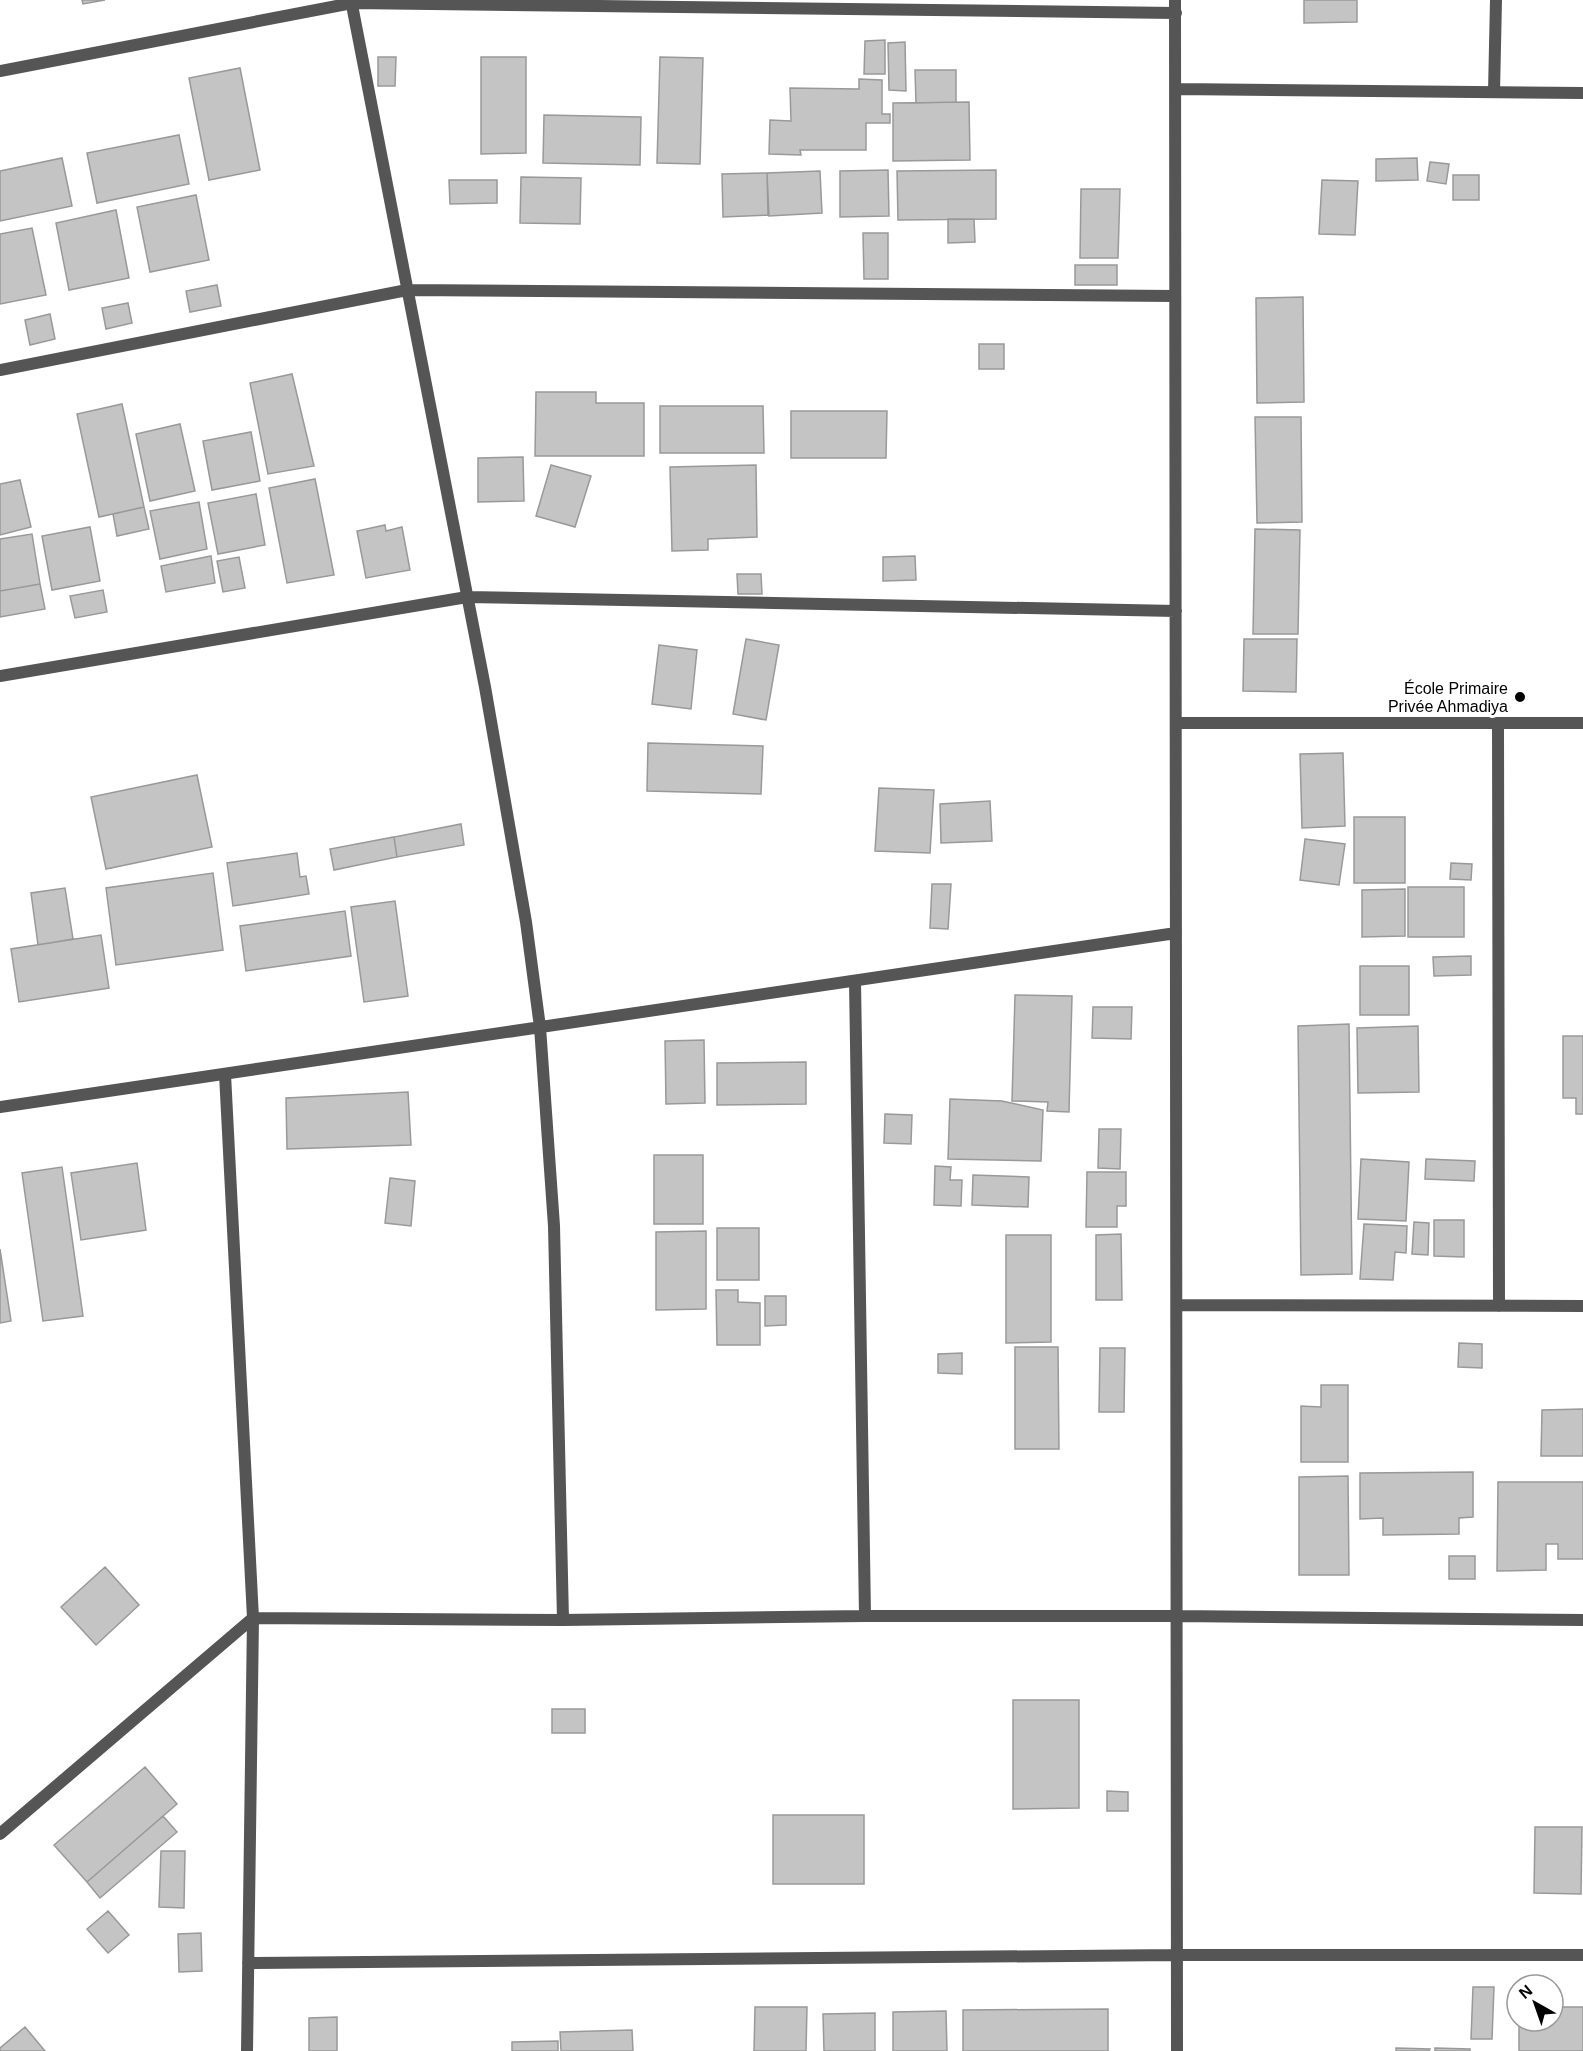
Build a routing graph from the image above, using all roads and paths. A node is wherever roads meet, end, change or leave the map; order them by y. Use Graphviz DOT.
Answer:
graph roads {
  1 [pos="1175,0"];
  2 [pos="1496,0"];
  3 [pos="351,2"];
  4 [pos="1176,13"];
  5 [pos="0,71"];
  6 [pos="1176,89"];
  7 [pos="1494,92"];
  8 [pos="1583,93"];
  9 [pos="407,290"];
  10 [pos="1175,296"];
  11 [pos="0,370"];
  12 [pos="467,597"];
  13 [pos="1176,612"];
  14 [pos="0,676"];
  15 [pos="1176,723"];
  16 [pos="1498,723"];
  17 [pos="1583,723"];
  18 [pos="1176,933"];
  19 [pos="855,981"];
  20 [pos="540,1027"];
  21 [pos="225,1074"];
  22 [pos="0,1107"];
  23 [pos="1177,1305"];
  24 [pos="1499,1306"];
  25 [pos="1583,1306"];
  26 [pos="865,1616"];
  27 [pos="1177,1616"];
  28 [pos="253,1618"];
  29 [pos="563,1620"];
  30 [pos="1583,1620"];
  31 [pos="0,1834"];
  32 [pos="1177,1955"];
  33 [pos="1583,1955"];
  34 [pos="248,1962"];
  35 [pos="247,2051"];
  36 [pos="1178,2051"];
  1 -- 4 [label="street"];
  2 -- 7 [label="street"];
  3 -- 4 [label="street"];
  3 -- 5 [label="street"];
  3 -- 9 [label="street"];
  4 -- 6 [label="street"];
  6 -- 7 [label="street"];
  6 -- 10 [label="street"];
  7 -- 8 [label="street"];
  9 -- 10 [label="street"];
  9 -- 11 [label="street"];
  9 -- 12 [label="street"];
  10 -- 13 [label="street"];
  12 -- 13 [label="street"];
  12 -- 14 [label="street"];
  12 -- 20 [label="street"];
  13 -- 15 [label="street"];
  15 -- 16 [label="street"];
  15 -- 18 [label="street"];
  16 -- 17 [label="street"];
  16 -- 24 [label="street"];
  18 -- 19 [label="street"];
  18 -- 23 [label="street"];
  19 -- 20 [label="street"];
  19 -- 26 [label="street"];
  20 -- 21 [label="street"];
  20 -- 29 [label="street"];
  21 -- 22 [label="street"];
  21 -- 28 [label="street"];
  23 -- 24 [label="street"];
  23 -- 27 [label="street"];
  24 -- 25 [label="street"];
  26 -- 27 [label="street"];
  26 -- 29 [label="street"];
  27 -- 30 [label="street"];
  27 -- 32 [label="street"];
  28 -- 29 [label="street"];
  28 -- 31 [label="street"];
  28 -- 34 [label="street"];
  32 -- 33 [label="street"];
  32 -- 34 [label="street"];
  32 -- 36 [label="street"];
  34 -- 35 [label="street"];
}
